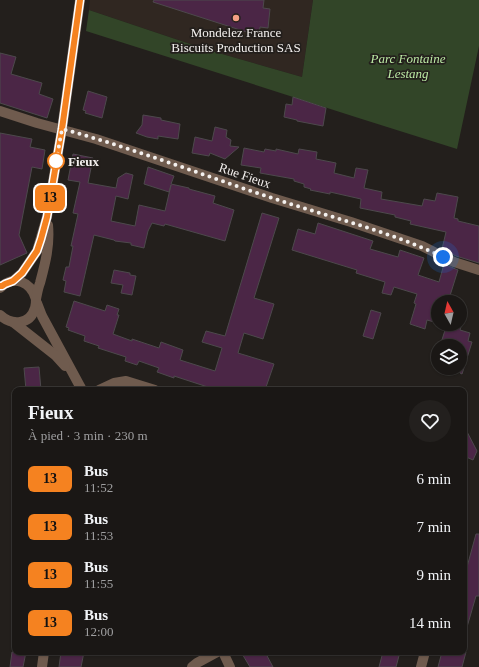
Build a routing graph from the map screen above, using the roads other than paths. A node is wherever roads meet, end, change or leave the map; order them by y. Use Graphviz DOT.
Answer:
graph roads {
  1 [pos="80,0"];
  2 [pos="0,111"];
  3 [pos="62,129"];
  4 [pos="47,217"];
  5 [pos="479,270"];
  6 [pos="13,281"];
  7 [pos="1,287"];
  8 [pos="36,301"];
  9 [pos="4,320"];
  10 [pos="73,375"];
  11 [pos="80,387"];
  12 [pos="105,387"];
  13 [pos="145,387"];
  14 [pos="44,655"];
  15 [pos="212,655"];
  16 [pos="224,655"];
  17 [pos="424,655"];
  18 [pos="42,667"];
  19 [pos="192,667"];
  20 [pos="230,667"];
  21 [pos="421,667"];
  1 -- 3 [label="street"];
  2 -- 3 [label="street, Rue Fieux"];
  3 -- 4 [label="street"];
  3 -- 5 [label="street, Rue Fieux"];
  4 -- 6 [label="street"];
  4 -- 8 [label="street"];
  6 -- 7 [label="street"];
  6 -- 8 [label="street"];
  8 -- 9 [label="street"];
  8 -- 10 [label="street"];
  9 -- 10 [label="street"];
  10 -- 11 [label="street"];
  12 -- 13 [label="street"];
  14 -- 18 [label="street"];
  15 -- 19 [label="street"];
  16 -- 20 [label="street"];
  17 -- 21 [label="street"];
}
